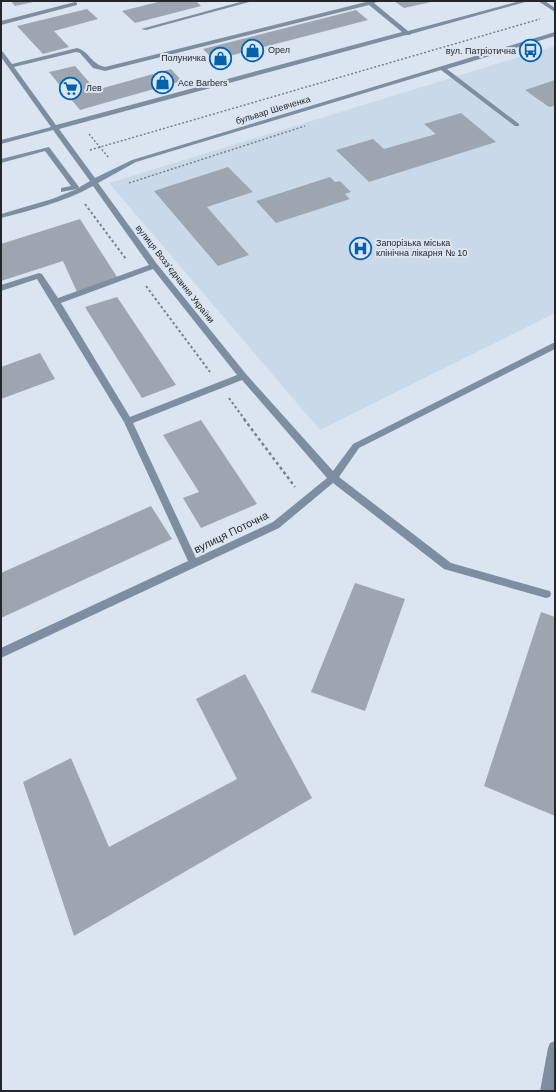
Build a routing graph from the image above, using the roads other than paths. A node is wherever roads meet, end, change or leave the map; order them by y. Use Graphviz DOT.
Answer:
graph roads {
  1 [pos="250,1"];
  2 [pos="377,1"];
  3 [pos="526,1"];
  4 [pos="541,1"];
  5 [pos="370,3"];
  6 [pos="75,4"];
  7 [pos="555,10"];
  8 [pos="1,23"];
  9 [pos="144,29"];
  10 [pos="408,34"];
  11 [pos="555,34"];
  12 [pos="1,53"];
  13 [pos="7,64"];
  14 [pos="442,68"];
  15 [pos="517,125"];
  16 [pos="55,128"];
  17 [pos="1,142"];
  18 [pos="1,161"];
  19 [pos="94,183"];
  20 [pos="1,209"];
  21 [pos="1,216"];
  22 [pos="154,266"];
  23 [pos="1,288"];
  24 [pos="56,302"];
  25 [pos="555,345"];
  26 [pos="243,376"];
  27 [pos="128,422"];
  28 [pos="333,478"];
  29 [pos="194,564"];
  30 [pos="546,594"];
  31 [pos="1,653"];
  32 [pos="555,1048"];
  33 [pos="547,1091"];
  1 -- 9 [label="street"];
  2 -- 5 [label="street"];
  3 -- 10 [label="street"];
  4 -- 7 [label="street"];
  5 -- 10 [label="street"];
  5 -- 13 [label="street"];
  6 -- 8 [label="street"];
  10 -- 16 [label="street"];
  11 -- 14 [label="street, бульвар Шевченка"];
  12 -- 13 [label="street, вулиця Воззʼєднання України"];
  13 -- 16 [label="street, вулиця Воззʼєднання України"];
  14 -- 15 [label="street"];
  14 -- 19 [label="street, бульвар Шевченка"];
  16 -- 17 [label="street"];
  16 -- 19 [label="street, вулиця Воззʼєднання України"];
  18 -- 20 [label="street"];
  19 -- 21 [label="street, бульвар Шевченка"];
  19 -- 22 [label="street, вулиця Воззʼєднання України"];
  22 -- 24 [label="street"];
  22 -- 26 [label="street, вулиця Воззʼєднання України"];
  23 -- 24 [label="street"];
  24 -- 27 [label="street"];
  25 -- 28 [label="street, вулиця Поточна"];
  26 -- 27 [label="street"];
  26 -- 28 [label="street, вулиця Воззʼєднання України"];
  27 -- 29 [label="street"];
  28 -- 29 [label="street, вулиця Поточна"];
  28 -- 30 [label="street, вулиця Воззʼєднання України"];
  29 -- 31 [label="street, вулиця Поточна"];
  32 -- 33 [label="street"];
}
